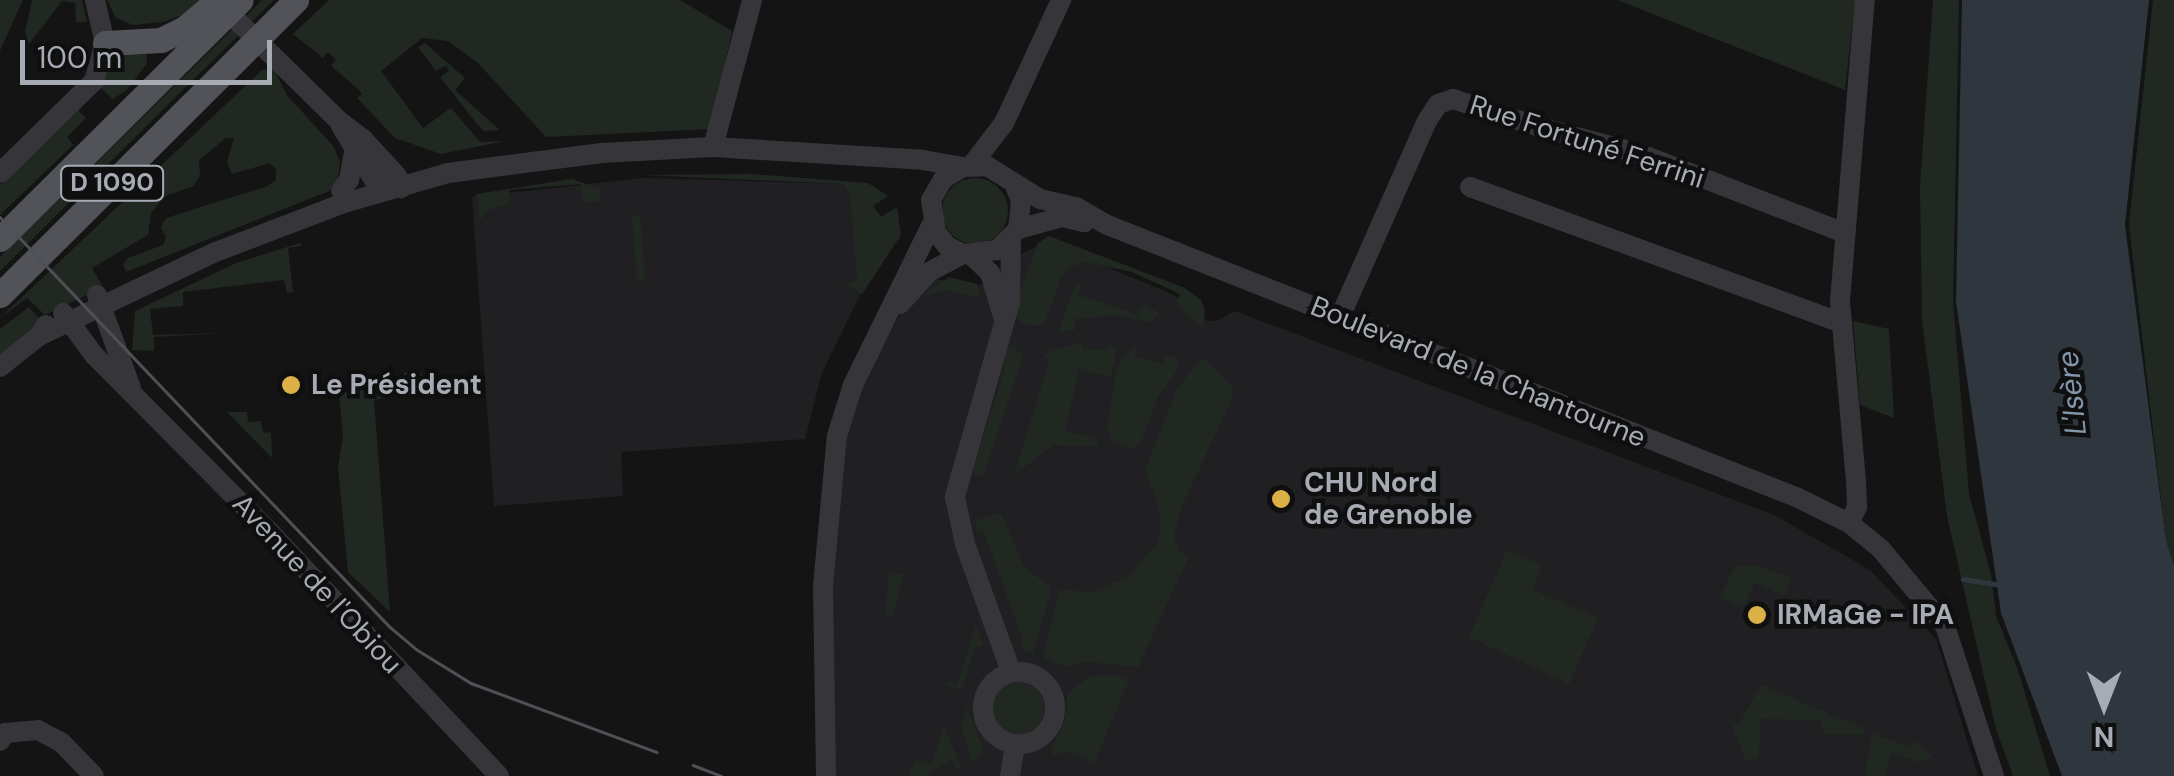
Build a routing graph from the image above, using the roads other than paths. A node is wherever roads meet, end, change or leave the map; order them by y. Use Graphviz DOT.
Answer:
graph roads {
  1 [pos="95,0"];
  2 [pos="217,0"];
  3 [pos="240,0"];
  4 [pos="296,0"];
  5 [pos="752,0"];
  6 [pos="1061,0"];
  7 [pos="1864,0"];
  8 [pos="194,33"];
  9 [pos="105,43"];
  10 [pos="338,120"];
  11 [pos="1004,123"];
  12 [pos="713,147"];
  13 [pos="354,151"];
  14 [pos="884,158"];
  15 [pos="967,166"];
  16 [pos="0,174"];
  17 [pos="376,182"];
  18 [pos="399,182"];
  19 [pos="1010,182"];
  20 [pos="1470,187"];
  21 [pos="935,190"];
  22 [pos="340,191"];
  23 [pos="932,224"];
  24 [pos="1105,224"];
  25 [pos="1842,232"];
  26 [pos="1014,234"];
  27 [pos="0,239"];
  28 [pos="968,255"];
  29 [pos="0,294"];
  30 [pos="100,300"];
  31 [pos="890,310"];
  32 [pos="1340,317"];
  33 [pos="66,318"];
  34 [pos="1003,318"];
  35 [pos="1842,323"];
  36 [pos="0,368"];
  37 [pos="133,394"];
  38 [pos="1850,523"];
  39 [pos="1011,672"];
  40 [pos="0,740"];
  41 [pos="1015,744"];
  42 [pos="94,776"];
  43 [pos="498,776"];
  44 [pos="826,776"];
  45 [pos="1010,776"];
  46 [pos="1994,776"];
  1 -- 9 [label="street"];
  2 -- 8 [label="main road"];
  2 -- 10 [label="street"];
  3 -- 8 [label="main road, D 1090"];
  4 -- 29 [label="main road, D 1090"];
  5 -- 12 [label="street"];
  6 -- 11 [label="street"];
  7 -- 25 [label="street"];
  8 -- 9 [label="main road"];
  8 -- 27 [label="main road, D 1090"];
  9 -- 16 [label="street"];
  10 -- 13 [label="street"];
  10 -- 18 [label="street"];
  11 -- 15 [label="street"];
  11 -- 19 [label="street"];
  12 -- 14 [label="street"];
  12 -- 18 [label="street"];
  13 -- 17 [label="street"];
  13 -- 22 [label="street"];
  14 -- 15 [label="street"];
  14 -- 21 [label="street"];
  15 -- 19 [label="street"];
  15 -- 21 [label="street"];
  17 -- 18 [label="street"];
  17 -- 22 [label="street"];
  18 -- 30 [label="street"];
  19 -- 24 [label="street, Boulevard de la Chantourne"];
  19 -- 26 [label="street"];
  20 -- 35 [label="street"];
  21 -- 23 [label="street"];
  22 -- 30 [label="street"];
  23 -- 28 [label="street"];
  23 -- 31 [label="street"];
  24 -- 26 [label="street, Boulevard de la Chantourne"];
  24 -- 32 [label="street, Boulevard de la Chantourne"];
  25 -- 32 [label="street, Rue Fortuné Ferrini"];
  25 -- 35 [label="street"];
  26 -- 28 [label="street"];
  26 -- 34 [label="street"];
  28 -- 31 [label="street"];
  28 -- 34 [label="street"];
  30 -- 33 [label="street"];
  30 -- 37 [label="street, Avenue de l'Obiou"];
  31 -- 44 [label="street"];
  32 -- 38 [label="street, Boulevard de la Chantourne"];
  33 -- 36 [label="street"];
  33 -- 37 [label="street, Avenue de l'Obiou"];
  34 -- 39 [label="street"];
  35 -- 38 [label="street"];
  37 -- 43 [label="street, Avenue de l'Obiou"];
  38 -- 46 [label="street, Boulevard de la Chantourne"];
  39 -- 41 [label="street"];
  39 -- 41 [label="street"];
  40 -- 42 [label="street"];
  41 -- 45 [label="street"];
}
